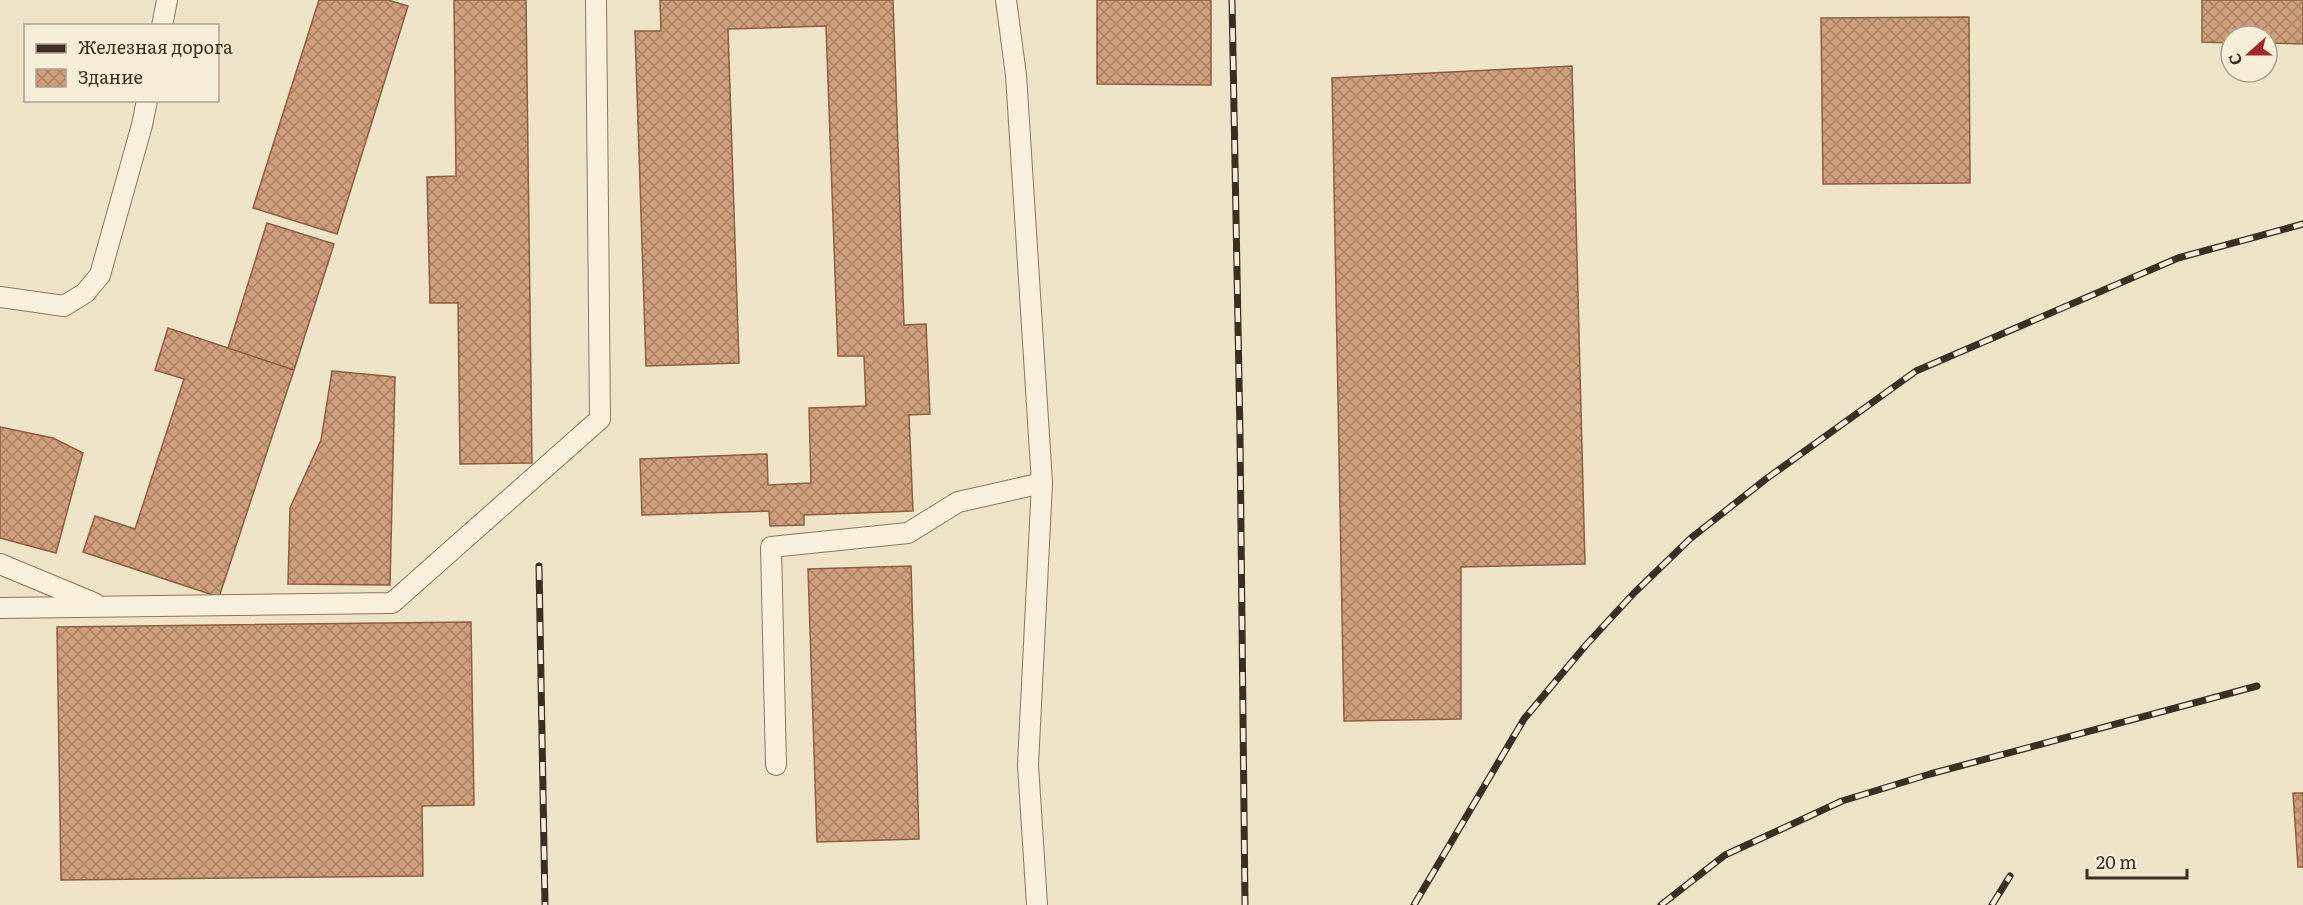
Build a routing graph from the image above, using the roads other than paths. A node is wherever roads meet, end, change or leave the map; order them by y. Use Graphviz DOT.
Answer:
graph roads {
  1 [pos="167,0"];
  2 [pos="596,0"];
  3 [pos="1006,0"];
  4 [pos="162,24"];
  5 [pos="147,102"];
  6 [pos="0,297"];
  7 [pos="1042,483"];
  8 [pos="0,564"];
  9 [pos="102,606"];
  10 [pos="0,608"];
  11 [pos="776,765"];
  12 [pos="1037,905"];
  1 -- 4 [label="lane"];
  2 -- 9 [label="lane"];
  3 -- 7 [label="lane"];
  5 -- 6 [label="lane"];
  7 -- 11 [label="lane"];
  7 -- 12 [label="lane"];
  8 -- 9 [label="lane"];
  9 -- 10 [label="lane"];
}
